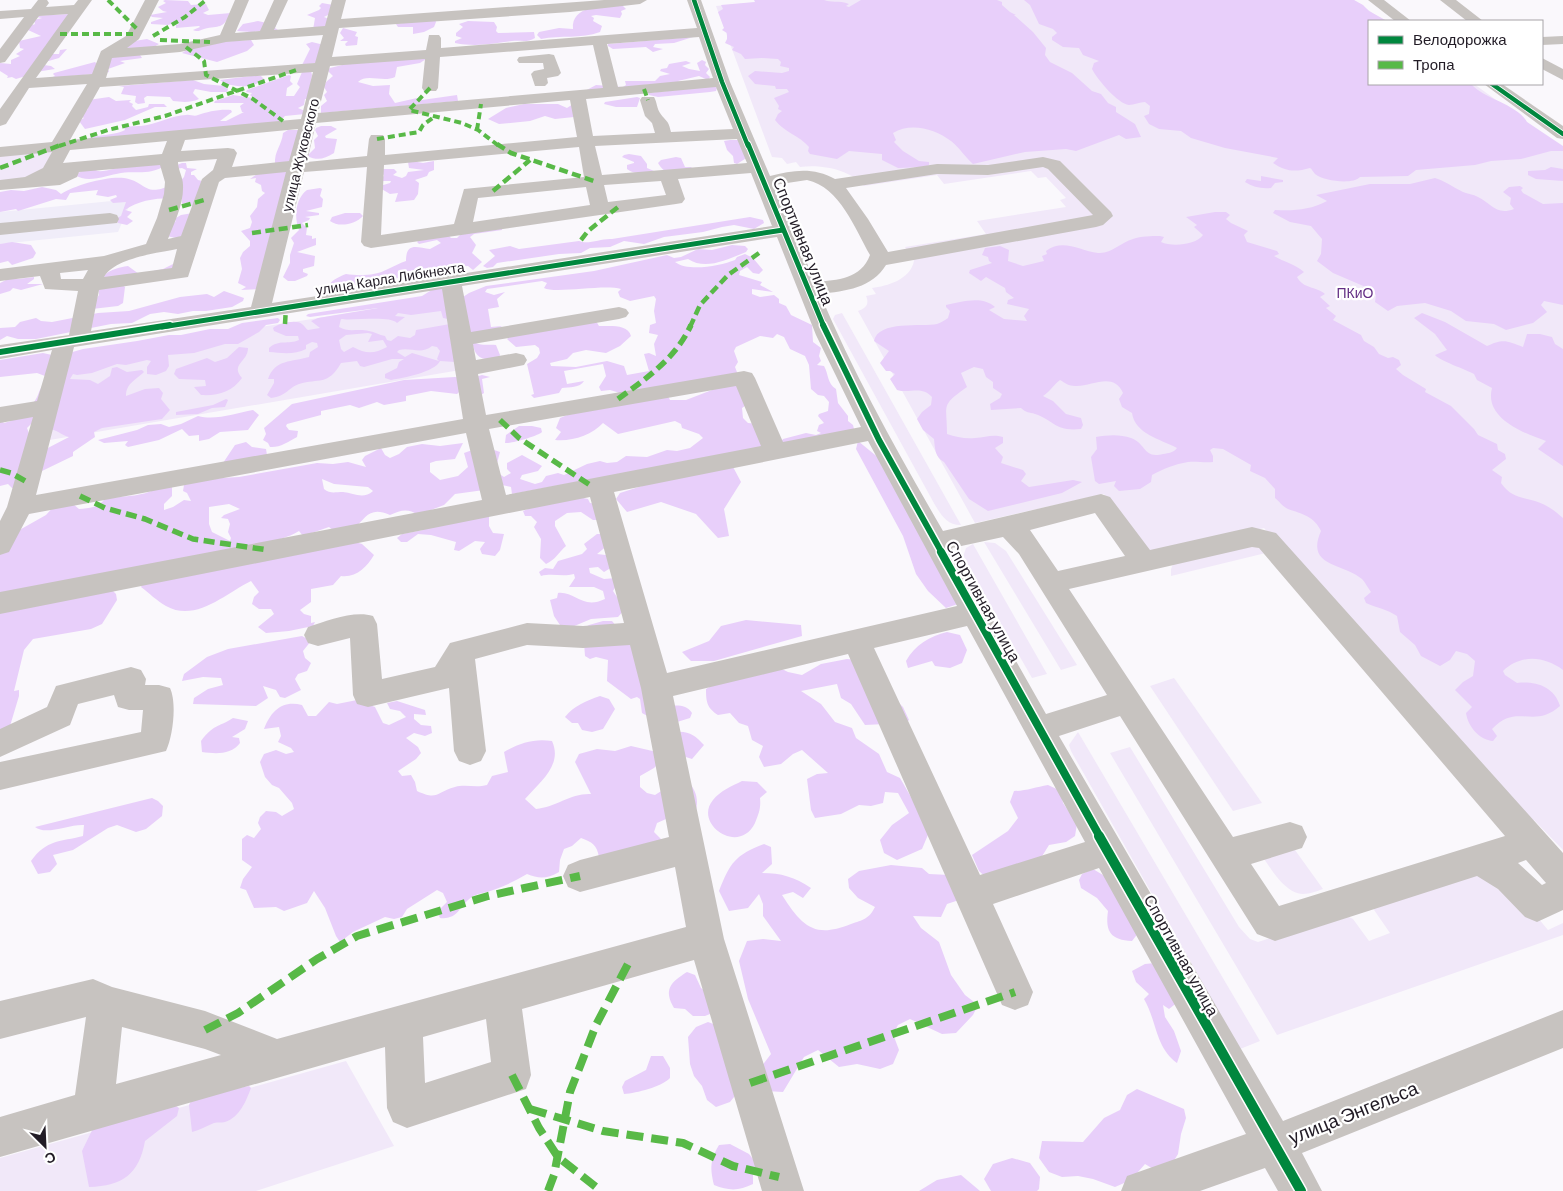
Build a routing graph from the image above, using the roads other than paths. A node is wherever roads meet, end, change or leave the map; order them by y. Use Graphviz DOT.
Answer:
graph roads {
  1 [pos="45,0"];
  2 [pos="152,0"];
  3 [pos="242,0"];
  4 [pos="281,0"];
  5 [pos="340,0"];
  6 [pos="640,0"];
  7 [pos="694,0"];
  8 [pos="1375,0"];
  9 [pos="1447,0"];
  10 [pos="598,2"];
  11 [pos="82,4"];
  12 [pos="569,4"];
  13 [pos="35,12"];
  14 [pos="0,15"];
  15 [pos="1403,20"];
  16 [pos="1475,20"];
  17 [pos="332,27"];
  18 [pos="574,31"];
  19 [pos="706,32"];
  20 [pos="265,36"];
  21 [pos="132,38"];
  22 [pos="226,38"];
  23 [pos="434,38"];
  24 [pos="599,40"];
  25 [pos="1563,40"];
  26 [pos="1543,41"];
  27 [pos="162,50"];
  28 [pos="2,52"];
  29 [pos="106,54"];
  30 [pos="432,54"];
  31 [pos="522,54"];
  32 [pos="482,60"];
  33 [pos="323,64"];
  34 [pos="1543,64"];
  35 [pos="1563,75"];
  36 [pos="96,81"];
  37 [pos="722,82"];
  38 [pos="538,83"];
  39 [pos="1493,85"];
  40 [pos="19,86"];
  41 [pos="430,88"];
  42 [pos="612,92"];
  43 [pos="482,94"];
  44 [pos="577,96"];
  45 [pos="648,100"];
  46 [pos="0,121"];
  47 [pos="308,121"];
  48 [pos="744,134"];
  49 [pos="1563,134"];
  50 [pos="178,135"];
  51 [pos="664,138"];
  52 [pos="377,139"];
  53 [pos="586,141"];
  54 [pos="61,146"];
  55 [pos="0,152"];
  56 [pos="375,161"];
  57 [pos="170,163"];
  58 [pos="297,167"];
  59 [pos="221,173"];
  60 [pos="668,174"];
  61 [pos="762,174"];
  62 [pos="55,175"];
  63 [pos="594,181"];
  64 [pos="0,185"];
  65 [pos="834,185"];
  66 [pos="600,209"];
  67 [pos="110,219"];
  68 [pos="0,229"];
  69 [pos="462,229"];
  70 [pos="783,230"];
  71 [pos="189,240"];
  72 [pos="154,249"];
  73 [pos="112,260"];
  74 [pos="879,260"];
  75 [pos="0,276"];
  76 [pos="50,277"];
  77 [pos="451,281"];
  78 [pos="91,285"];
  79 [pos="809,289"];
  80 [pos="0,293"];
  81 [pos="260,311"];
  82 [pos="619,313"];
  83 [pos="461,340"];
  84 [pos="72,341"];
  85 [pos="0,352"];
  86 [pos="516,360"];
  87 [pos="466,369"];
  88 [pos="47,407"];
  89 [pos="0,415"];
  90 [pos="476,424"];
  91 [pos="876,432"];
  92 [pos="775,451"];
  93 [pos="600,486"];
  94 [pos="496,506"];
  95 [pos="10,509"];
  96 [pos="1005,527"];
  97 [pos="936,542"];
  98 [pos="0,545"];
  99 [pos="1144,562"];
  100 [pos="1051,583"];
  101 [pos="0,603"];
  102 [pos="975,614"];
  103 [pos="641,633"];
  104 [pos="318,635"];
  105 [pos="857,641"];
  106 [pos="460,651"];
  107 [pos="656,688"];
  108 [pos="1126,701"];
  109 [pos="1039,729"];
  110 [pos="0,744"];
  111 [pos="470,751"];
  112 [pos="0,776"];
  113 [pos="1290,837"];
  114 [pos="1532,843"];
  115 [pos="688,848"];
  116 [pos="1107,850"];
  117 [pos="1226,855"];
  118 [pos="1477,860"];
  119 [pos="580,876"];
  120 [pos="1563,877"];
  121 [pos="1563,893"];
  122 [pos="972,894"];
  123 [pos="706,939"];
  124 [pos="1015,992"];
  125 [pos="502,996"];
  126 [pos="106,1004"];
  127 [pos="0,1020"];
  128 [pos="403,1024"];
  129 [pos="1563,1029"];
  130 [pos="278,1059"];
  131 [pos="93,1110"];
  132 [pos="0,1137"];
  133 [pos="1273,1145"];
  134 [pos="783,1191"];
  135 [pos="1142,1191"];
  136 [pos="1301,1191"];
  1 -- 13 [label="street"];
  2 -- 21 [label="street"];
  3 -- 22 [label="street"];
  4 -- 20 [label="street"];
  5 -- 17 [label="street, улица Жуковского"];
  6 -- 10 [label="street"];
  7 -- 19 [label="street, Спортивная улица"];
  8 -- 15 [label="street"];
  9 -- 16 [label="street"];
  10 -- 12 [label="street"];
  11 -- 13 [label="street"];
  11 -- 40 [label="street"];
  12 -- 17 [label="street"];
  12 -- 18 [label="street"];
  13 -- 14 [label="street"];
  13 -- 28 [label="street"];
  17 -- 20 [label="street"];
  17 -- 33 [label="street, улица Жуковского"];
  18 -- 24 [label="street"];
  18 -- 31 [label="street"];
  19 -- 24 [label="street"];
  19 -- 37 [label="street, Спортивная улица"];
  20 -- 22 [label="street"];
  21 -- 27 [label="street"];
  21 -- 29 [label="street"];
  22 -- 27 [label="street"];
  23 -- 30 [label="street"];
  24 -- 42 [label="street"];
  25 -- 26 [label="street"];
  27 -- 29 [label="street"];
  29 -- 36 [label="street"];
  29 -- 40 [label="street"];
  30 -- 31 [label="street"];
  30 -- 33 [label="street"];
  30 -- 41 [label="street"];
  31 -- 32 [label="street"];
  31 -- 38 [label="street"];
  31 -- 38 [label="street"];
  33 -- 36 [label="street"];
  33 -- 47 [label="street, улица Жуковского"];
  34 -- 35 [label="street"];
  36 -- 40 [label="street"];
  36 -- 54 [label="street"];
  37 -- 42 [label="street"];
  37 -- 48 [label="street, Спортивная улица"];
  38 -- 43 [label="street"];
  39 -- 49 [label="street"];
  40 -- 46 [label="street"];
  42 -- 44 [label="street"];
  44 -- 47 [label="street"];
  44 -- 53 [label="street"];
  45 -- 51 [label="street"];
  47 -- 50 [label="street"];
  47 -- 58 [label="street, улица Жуковского"];
  48 -- 51 [label="street"];
  48 -- 61 [label="street, Спортивная улица"];
  50 -- 54 [label="street"];
  50 -- 57 [label="street"];
  51 -- 53 [label="street"];
  52 -- 56 [label="street"];
  53 -- 56 [label="street"];
  53 -- 63 [label="street"];
  54 -- 55 [label="street"];
  54 -- 62 [label="street"];
  56 -- 58 [label="street"];
  56 -- 69 [label="street"];
  57 -- 59 [label="street"];
  57 -- 62 [label="street"];
  57 -- 62 [label="street"];
  57 -- 72 [label="street"];
  58 -- 59 [label="street"];
  58 -- 81 [label="street, улица Жуковского"];
  59 -- 71 [label="street"];
  60 -- 61 [label="street"];
  60 -- 63 [label="street"];
  60 -- 66 [label="street"];
  61 -- 65 [label="street"];
  61 -- 70 [label="street, Спортивная улица"];
  62 -- 64 [label="street"];
  63 -- 66 [label="street"];
  63 -- 69 [label="street"];
  65 -- 74 [label="street"];
  65 -- 74 [label="street"];
  66 -- 69 [label="street"];
  67 -- 68 [label="street"];
  70 -- 77 [label="street, улица Карла Либкнехта"];
  70 -- 79 [label="street, Спортивная улица"];
  71 -- 72 [label="street"];
  71 -- 78 [label="street"];
  72 -- 73 [label="street"];
  73 -- 76 [label="street"];
  73 -- 78 [label="street"];
  74 -- 79 [label="street"];
  75 -- 76 [label="street"];
  76 -- 78 [label="street"];
  76 -- 80 [label="street"];
  77 -- 81 [label="street, улица Карла Либкнехта"];
  77 -- 83 [label="street"];
  78 -- 84 [label="street"];
  79 -- 91 [label="street, Спортивная улица"];
  81 -- 84 [label="street, улица Карла Либкнехта"];
  82 -- 83 [label="street"];
  83 -- 87 [label="street"];
  84 -- 85 [label="street, улица Карла Либкнехта"];
  84 -- 88 [label="street"];
  86 -- 87 [label="street"];
  87 -- 90 [label="street"];
  88 -- 89 [label="street"];
  88 -- 95 [label="street"];
  90 -- 92 [label="street"];
  90 -- 94 [label="street"];
  90 -- 95 [label="street"];
  91 -- 92 [label="street"];
  91 -- 97 [label="street, Спортивная улица"];
  92 -- 93 [label="street"];
  93 -- 94 [label="street"];
  93 -- 103 [label="street"];
  94 -- 101 [label="street"];
  95 -- 98 [label="street"];
  96 -- 97 [label="street"];
  96 -- 99 [label="street"];
  96 -- 100 [label="street"];
  97 -- 102 [label="street, Спортивная улица"];
  99 -- 100 [label="street"];
  99 -- 114 [label="street"];
  100 -- 108 [label="street"];
  102 -- 105 [label="street"];
  102 -- 109 [label="street, Спортивная улица"];
  103 -- 106 [label="street"];
  103 -- 107 [label="street"];
  104 -- 106 [label="street"];
  105 -- 107 [label="street"];
  105 -- 122 [label="street"];
  106 -- 111 [label="street"];
  107 -- 115 [label="street"];
  108 -- 109 [label="street"];
  108 -- 117 [label="street"];
  109 -- 116 [label="street, Спортивная улица"];
  110 -- 112 [label="street"];
  113 -- 117 [label="street"];
  114 -- 118 [label="street"];
  114 -- 120 [label="street"];
  115 -- 119 [label="street"];
  115 -- 123 [label="street"];
  116 -- 122 [label="street"];
  116 -- 133 [label="street, Спортивная улица"];
  117 -- 118 [label="street"];
  118 -- 121 [label="street"];
  122 -- 124 [label="street"];
  123 -- 125 [label="street"];
  123 -- 134 [label="street"];
  125 -- 128 [label="street"];
  125 -- 128 [label="street"];
  126 -- 127 [label="street"];
  126 -- 130 [label="street"];
  126 -- 131 [label="street"];
  128 -- 130 [label="street"];
  129 -- 133 [label="street, улица Энгельса"];
  130 -- 131 [label="street"];
  131 -- 132 [label="street"];
  133 -- 135 [label="street, улица Энгельса"];
  133 -- 136 [label="street, Спортивная улица"];
}
